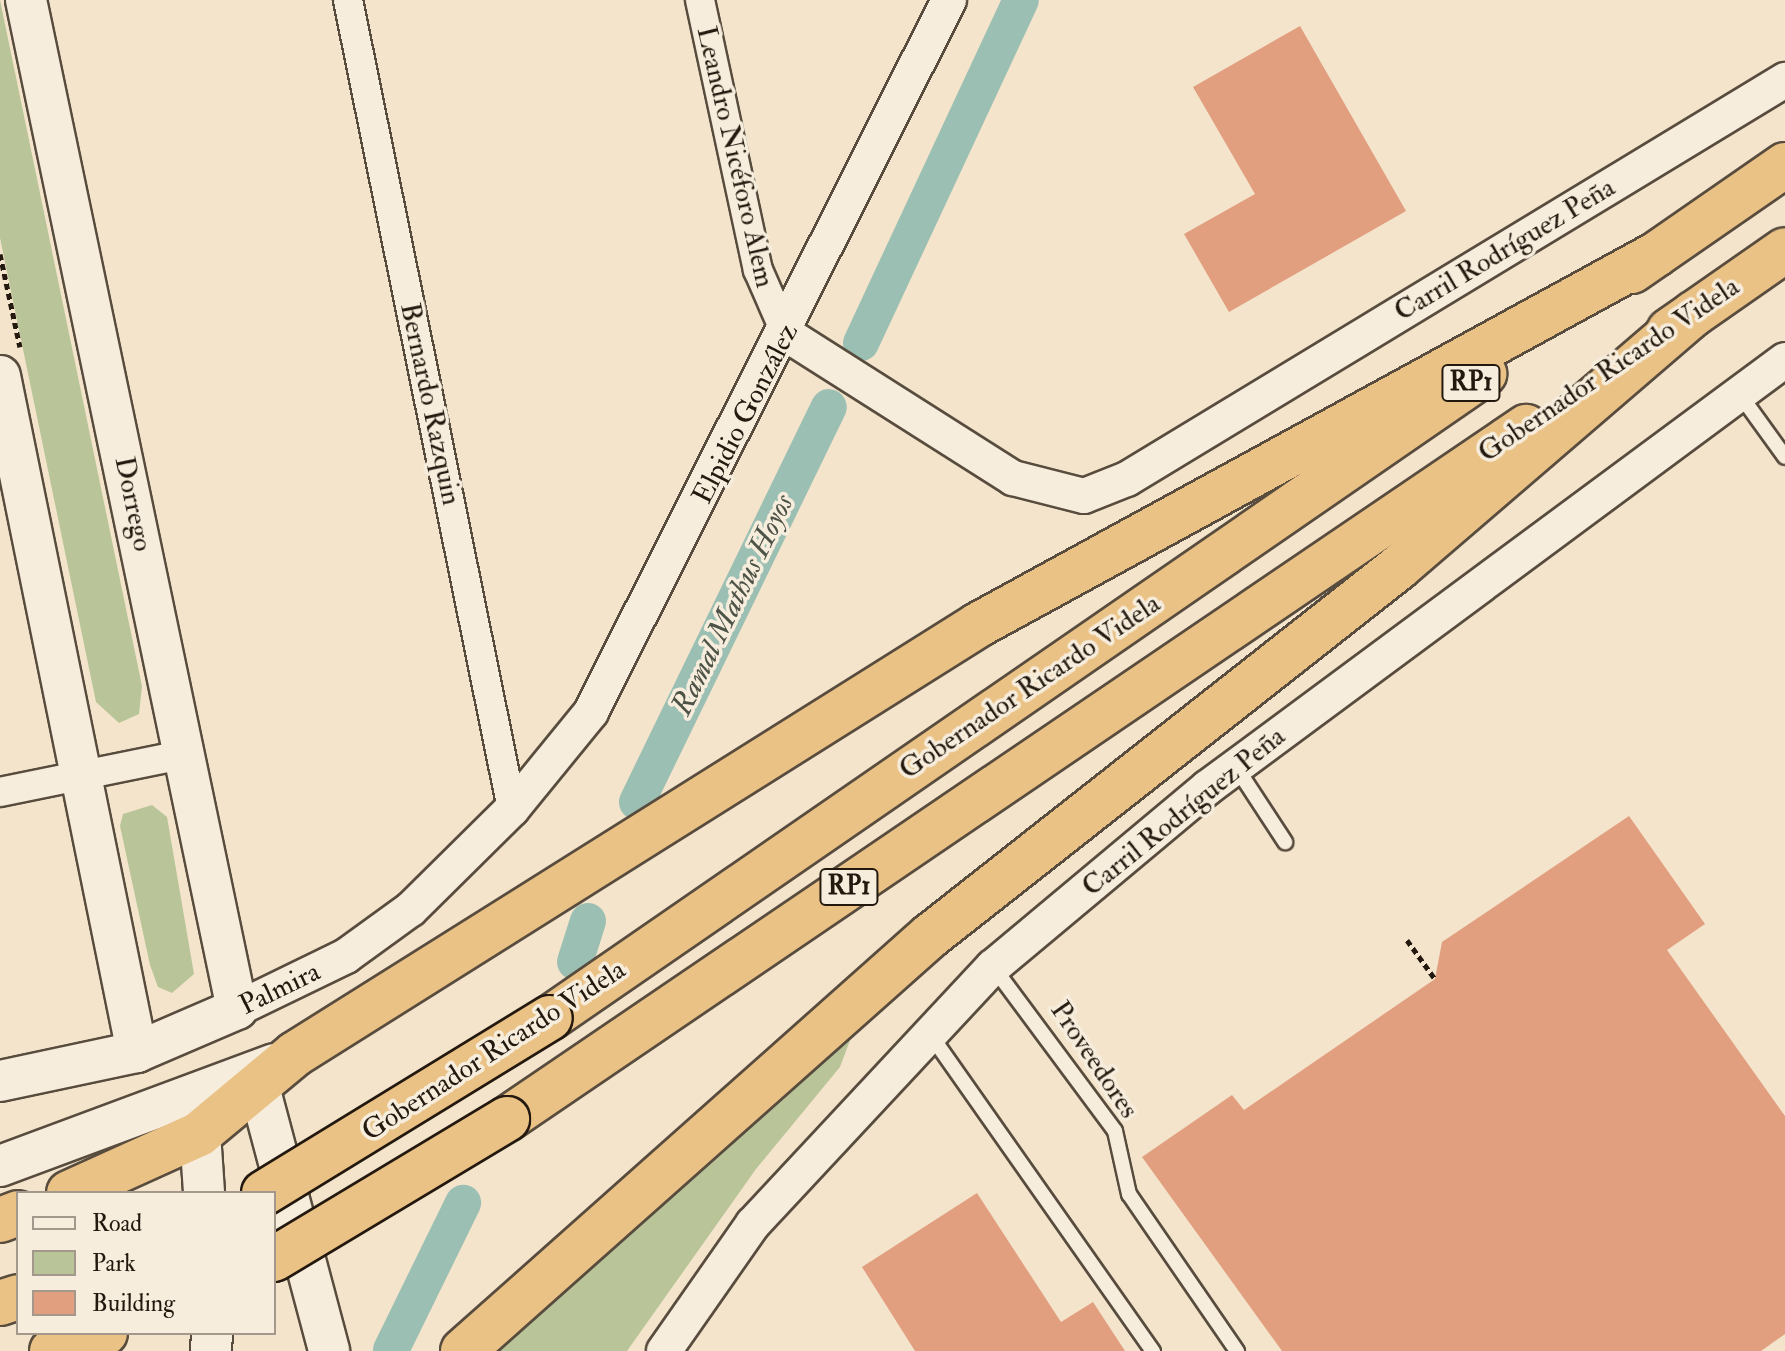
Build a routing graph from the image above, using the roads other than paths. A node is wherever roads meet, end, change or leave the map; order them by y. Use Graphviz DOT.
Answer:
graph roads {
  1 [pos="26,0"];
  2 [pos="348,0"];
  3 [pos="700,0"];
  4 [pos="949,0"];
  5 [pos="1785,80"];
  6 [pos="1785,165"];
  7 [pos="1785,250"];
  8 [pos="1655,255"];
  9 [pos="1694,313"];
  10 [pos="786,334"];
  11 [pos="1785,360"];
  12 [pos="844,375"];
  13 [pos="0,376"];
  14 [pos="1741,396"];
  15 [pos="1785,457"];
  16 [pos="186,754"];
  17 [pos="1236,767"];
  18 [pos="78,776"];
  19 [pos="0,792"];
  20 [pos="512,809"];
  21 [pos="1285,842"];
  22 [pos="993,967"];
  23 [pos="237,1009"];
  24 [pos="927,1031"];
  25 [pos="137,1052"];
  26 [pos="257,1080"];
  27 [pos="0,1081"];
  28 [pos="198,1115"];
  29 [pos="0,1166"];
  30 [pos="74,1191"];
  31 [pos="204,1191"];
  32 [pos="267,1191"];
  33 [pos="276,1258"];
  34 [pos="99,1335"];
  35 [pos="52,1351"];
  36 [pos="329,1351"];
  37 [pos="463,1351"];
  38 [pos="664,1351"];
  39 [pos="1153,1351"];
  40 [pos="1237,1351"];
  1 -- 16 [label="main road, Dorrego"];
  2 -- 20 [label="street, Bernardo Razquin"];
  3 -- 10 [label="street, Leandro Nicéforo Alem"];
  4 -- 10 [label="street, Elpidio González"];
  5 -- 12 [label="street, Carril Rodríguez Peña"];
  6 -- 8 [label="highway, Gobernador Ricardo Videla / RP1"];
  7 -- 9 [label="highway, Gobernador Ricardo Videla / RP1"];
  8 -- 26 [label="highway"];
  8 -- 32 [label="highway, Gobernador Ricardo Videla / RP1, bridge"];
  9 -- 33 [label="highway, Gobernador Ricardo Videla / RP1, bridge"];
  9 -- 37 [label="highway"];
  10 -- 12 [label="street, Leandro Nicéforo Alem"];
  10 -- 20 [label="street, Elpidio González"];
  11 -- 14 [label="street, Carril Rodríguez Peña"];
  13 -- 18 [label="main road"];
  14 -- 15 [label="lane"];
  14 -- 17 [label="street, Carril Rodríguez Peña"];
  16 -- 18 [label="street"];
  16 -- 23 [label="main road, Dorrego"];
  17 -- 21 [label="lane"];
  17 -- 22 [label="street, Carril Rodríguez Peña"];
  18 -- 19 [label="street"];
  18 -- 25 [label="main road"];
  20 -- 23 [label="street, Palmira"];
  22 -- 24 [label="street, Carril Rodríguez Peña"];
  22 -- 40 [label="lane, Proveedores"];
  23 -- 25 [label="main road, Palmira"];
  24 -- 38 [label="street, Carril Rodríguez Peña"];
  24 -- 39 [label="lane"];
  25 -- 27 [label="main road, Palmira"];
  26 -- 28 [label="highway"];
  26 -- 36 [label="main road"];
  28 -- 29 [label="main road"];
  28 -- 30 [label="highway"];
  28 -- 31 [label="main road"];
  34 -- 35 [label="highway"];
}
